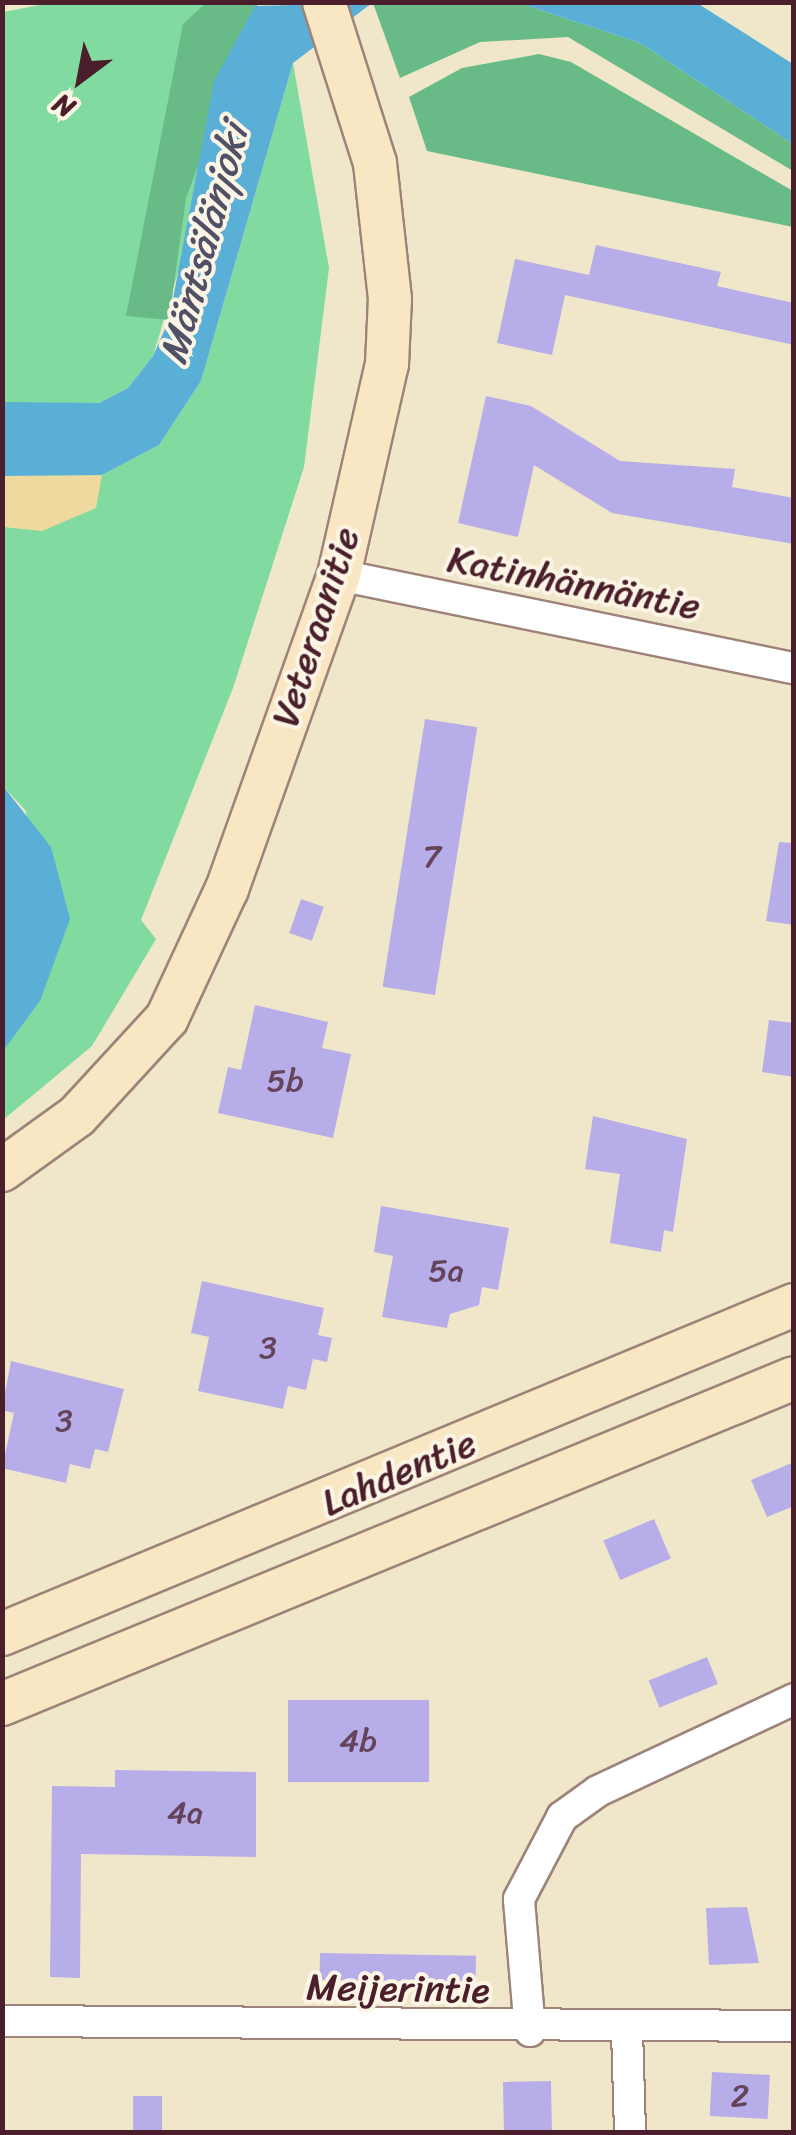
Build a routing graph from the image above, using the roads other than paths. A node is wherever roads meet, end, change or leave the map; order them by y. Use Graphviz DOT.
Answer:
graph roads {
  1 [pos="324,2"];
  2 [pos="339,574"];
  3 [pos="794,668"];
  4 [pos="2,1170"];
  5 [pos="794,1306"];
  6 [pos="794,1378"];
  7 [pos="2,1634"];
  8 [pos="794,1700"];
  9 [pos="2,1704"];
  10 [pos="2,2021"];
  11 [pos="794,2026"];
  12 [pos="530,2030"];
  13 [pos="627,2030"];
  14 [pos="630,2132"];
  1 -- 2 [label="main road, Veteraanitie"];
  2 -- 3 [label="street, Katinhännäntie"];
  2 -- 4 [label="main road, Veteraanitie"];
  5 -- 7 [label="main road, Lahdentie"];
  6 -- 9 [label="main road, Lahdentie"];
  8 -- 12 [label="street"];
  10 -- 12 [label="street, Meijerintie"];
  11 -- 13 [label="street, Meijerintie"];
  12 -- 13 [label="street, Meijerintie"];
  13 -- 14 [label="street"];
}
